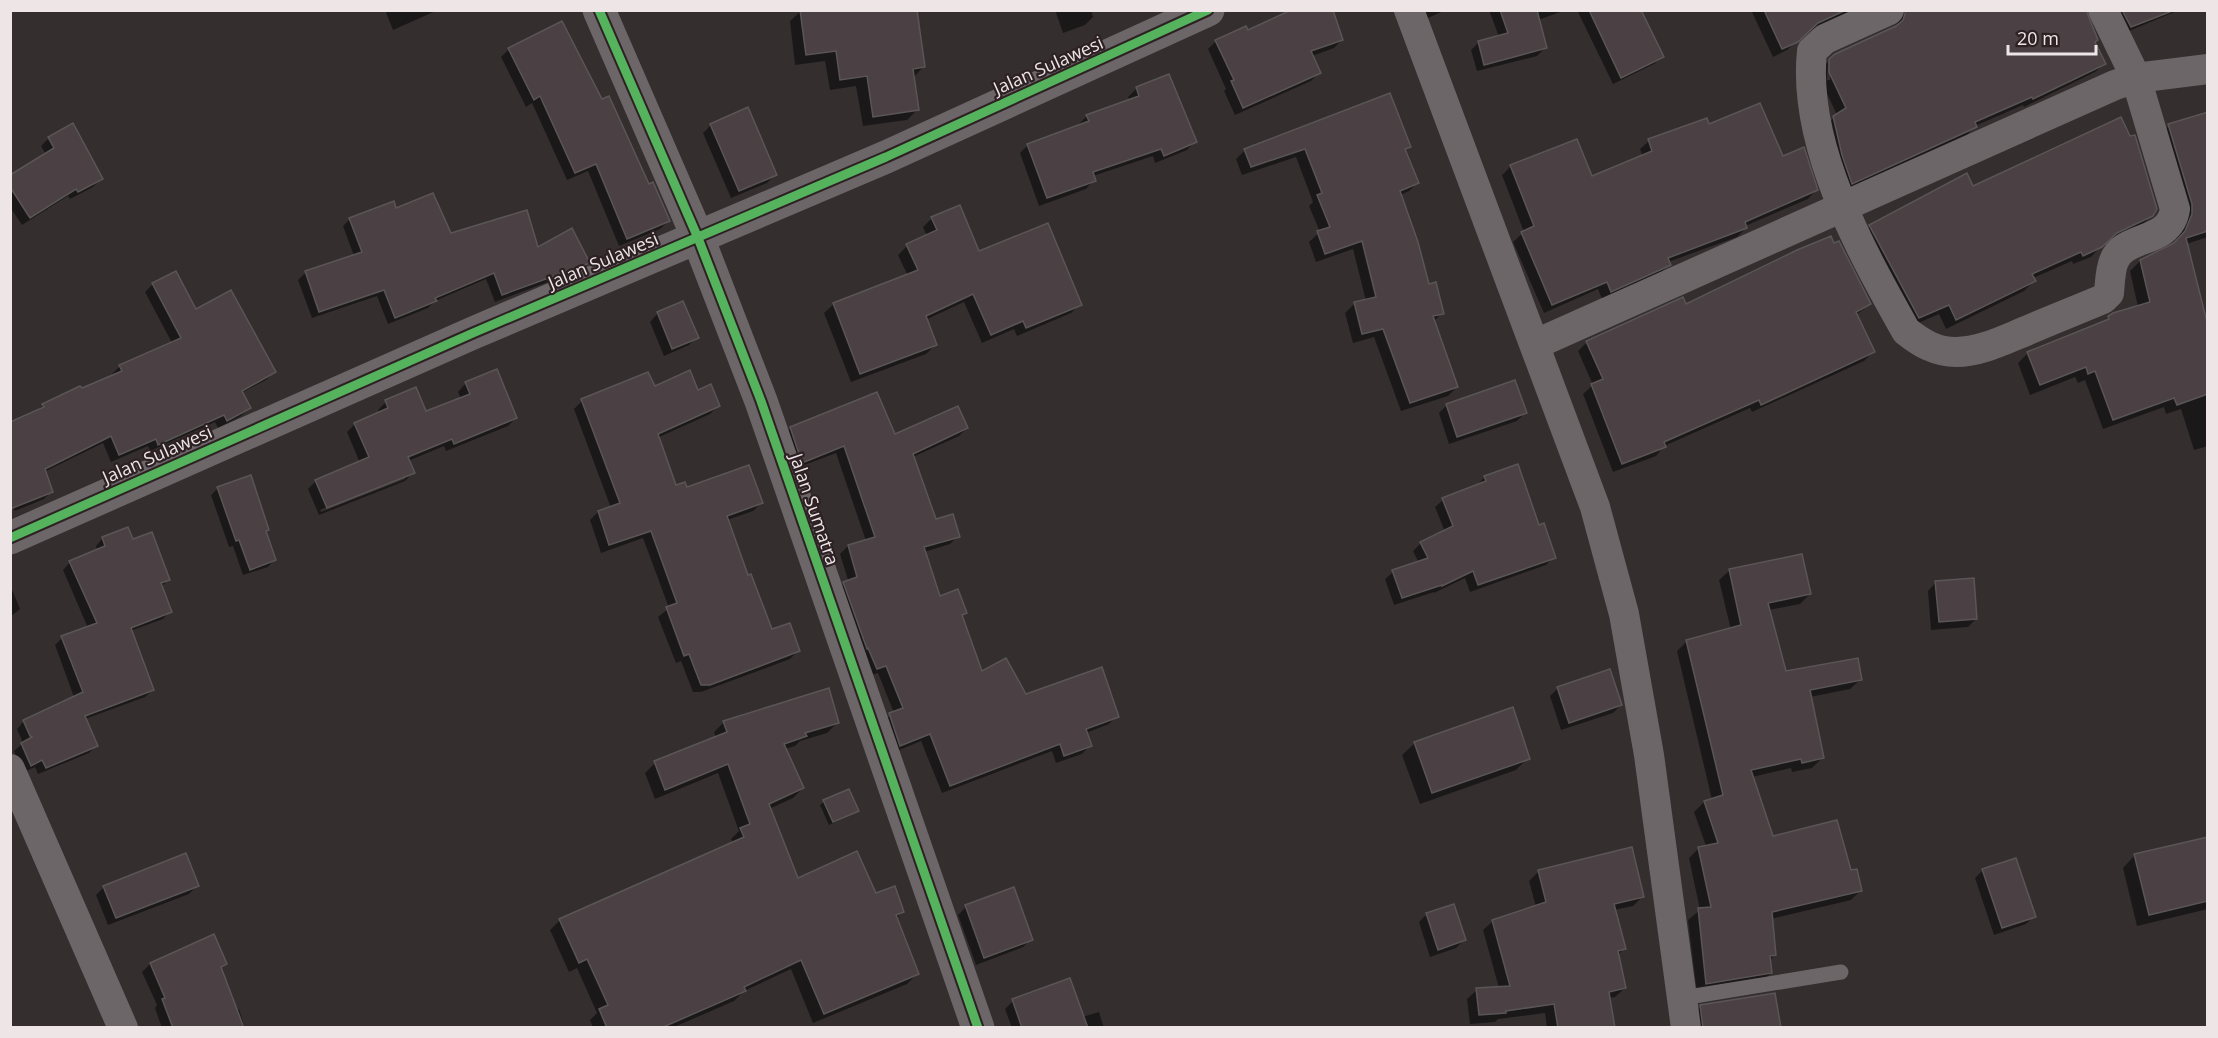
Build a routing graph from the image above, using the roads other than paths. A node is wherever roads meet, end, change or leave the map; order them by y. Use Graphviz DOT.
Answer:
graph roads {
  1 [pos="598,10"];
  2 [pos="1208,10"];
  3 [pos="1409,10"];
  4 [pos="1889,10"];
  5 [pos="2103,10"];
  6 [pos="2208,69"];
  7 [pos="2136,78"];
  8 [pos="1842,207"];
  9 [pos="698,238"];
  10 [pos="1536,344"];
  11 [pos="10,538"];
  12 [pos="10,769"];
  13 [pos="1841,972"];
  14 [pos="1682,998"];
  15 [pos="123,1028"];
  16 [pos="978,1028"];
  17 [pos="1686,1028"];
  1 -- 9 [label="street, Jalan Sumatra"];
  2 -- 9 [label="street, Jalan Sulawesi"];
  3 -- 10 [label="street"];
  4 -- 8 [label="street"];
  5 -- 7 [label="street"];
  6 -- 7 [label="street"];
  7 -- 8 [label="street"];
  7 -- 8 [label="street"];
  8 -- 10 [label="street"];
  9 -- 11 [label="street, Jalan Sulawesi"];
  9 -- 16 [label="street, Jalan Sumatra"];
  10 -- 14 [label="street"];
  12 -- 15 [label="street"];
  13 -- 14 [label="lane"];
  14 -- 17 [label="street"];
}
